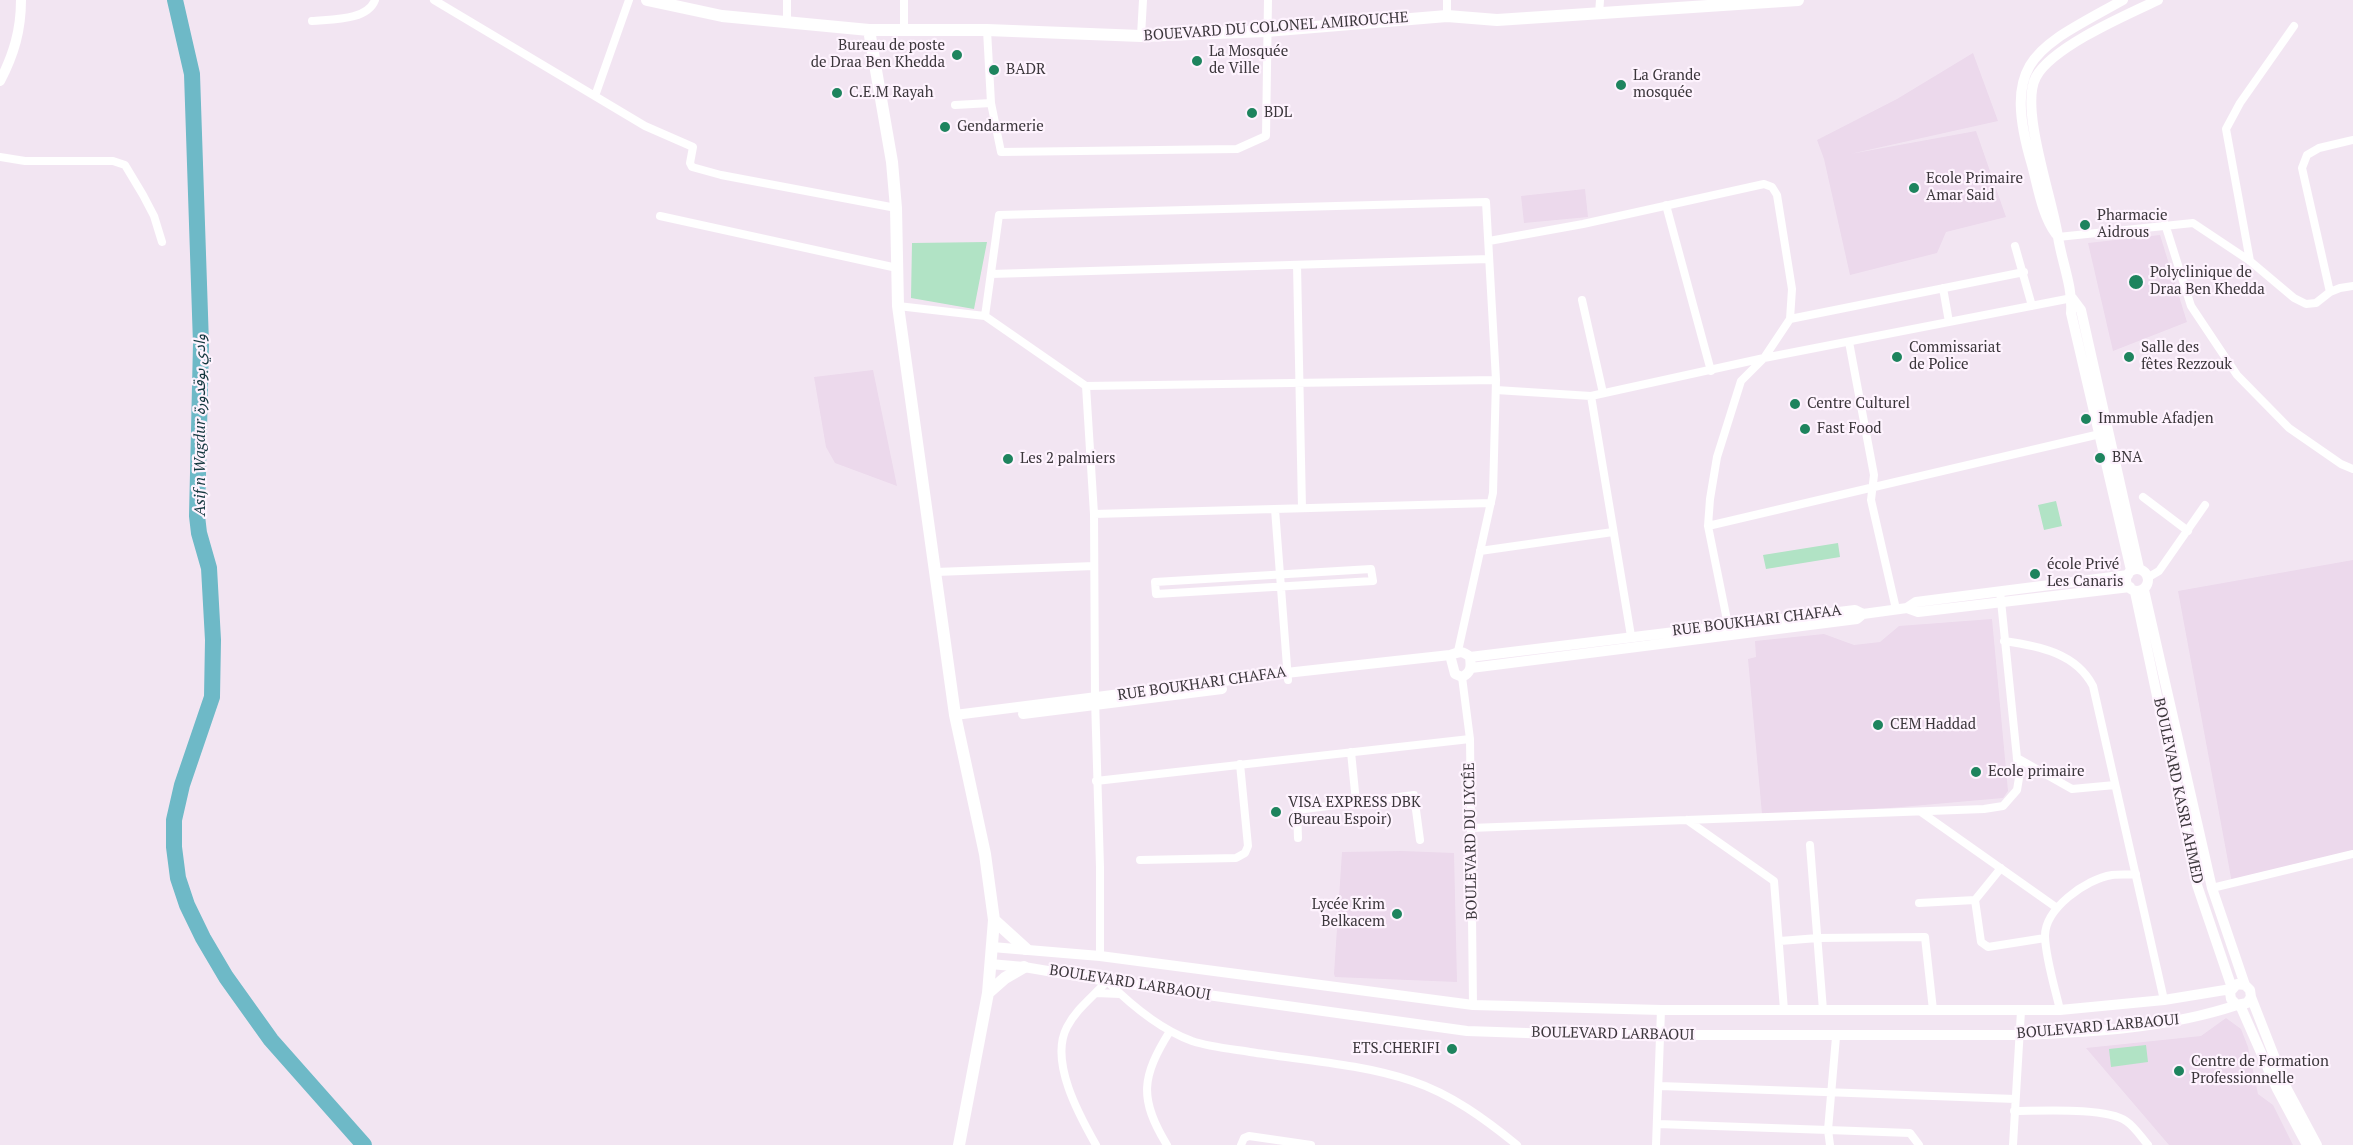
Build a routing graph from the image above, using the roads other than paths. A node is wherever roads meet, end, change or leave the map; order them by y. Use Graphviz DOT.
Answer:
graph roads {
  1 [pos="21,0"];
  2 [pos="375,0"];
  3 [pos="434,0"];
  4 [pos="629,0"];
  5 [pos="647,0"];
  6 [pos="787,0"];
  7 [pos="904,0"];
  8 [pos="1143,0"];
  9 [pos="1268,0"];
  10 [pos="1447,0"];
  11 [pos="1600,0"];
  12 [pos="1798,0"];
  13 [pos="2158,0"];
  14 [pos="2118,1"];
  15 [pos="1599,14"];
  16 [pos="1447,16"];
  17 [pos="2123,16"];
  18 [pos="312,21"];
  19 [pos="786,23"];
  20 [pos="2294,26"];
  21 [pos="869,30"];
  22 [pos="904,30"];
  23 [pos="987,30"];
  24 [pos="1266,31"];
  25 [pos="1141,36"];
  26 [pos="0,81"];
  27 [pos="595,96"];
  28 [pos="991,102"];
  29 [pos="955,105"];
  30 [pos="2353,140"];
  31 [pos="0,156"];
  32 [pos="1666,205"];
  33 [pos="896,208"];
  34 [pos="660,216"];
  35 [pos="2165,224"];
  36 [pos="2058,237"];
  37 [pos="1489,241"];
  38 [pos="162,242"];
  39 [pos="2015,246"];
  40 [pos="1490,260"];
  41 [pos="2250,261"];
  42 [pos="1297,265"];
  43 [pos="897,268"];
  44 [pos="2024,272"];
  45 [pos="991,274"];
  46 [pos="2353,286"];
  47 [pos="1943,288"];
  48 [pos="2330,292"];
  49 [pos="2072,298"];
  50 [pos="1582,300"];
  51 [pos="898,306"];
  52 [pos="2032,306"];
  53 [pos="985,316"];
  54 [pos="1790,319"];
  55 [pos="1949,322"];
  56 [pos="1849,342"];
  57 [pos="1764,358"];
  58 [pos="1711,371"];
  59 [pos="1496,380"];
  60 [pos="1299,383"];
  61 [pos="1086,386"];
  62 [pos="1496,390"];
  63 [pos="1604,393"];
  64 [pos="1591,396"];
  65 [pos="2100,434"];
  66 [pos="2353,469"];
  67 [pos="1872,488"];
  68 [pos="2143,497"];
  69 [pos="1491,503"];
  70 [pos="2205,505"];
  71 [pos="1302,508"];
  72 [pos="1275,509"];
  73 [pos="1094,514"];
  74 [pos="1708,526"];
  75 [pos="2188,531"];
  76 [pos="1613,532"];
  77 [pos="1480,551"];
  78 [pos="1094,566"];
  79 [pos="2133,571"];
  80 [pos="936,572"];
  81 [pos="1279,574"];
  82 [pos="2147,578"];
  83 [pos="1280,586"];
  84 [pos="2137,590"];
  85 [pos="2000,597"];
  86 [pos="1902,609"];
  87 [pos="1729,630"];
  88 [pos="1631,636"];
  89 [pos="2004,641"];
  90 [pos="1453,656"];
  91 [pos="1470,662"];
  92 [pos="1287,676"];
  93 [pos="1462,676"];
  94 [pos="1095,703"];
  95 [pos="956,718"];
  96 [pos="1470,739"];
  97 [pos="1352,752"];
  98 [pos="2017,758"];
  99 [pos="1240,765"];
  100 [pos="1096,781"];
  101 [pos="2115,786"];
  102 [pos="1356,802"];
  103 [pos="1920,812"];
  104 [pos="1687,820"];
  105 [pos="1470,828"];
  106 [pos="1298,838"];
  107 [pos="1420,840"];
  108 [pos="1810,845"];
  109 [pos="2353,854"];
  110 [pos="1140,860"];
  111 [pos="2001,868"];
  112 [pos="2136,874"];
  113 [pos="2212,888"];
  114 [pos="1975,900"];
  115 [pos="1919,903"];
  116 [pos="2057,908"];
  117 [pos="994,920"];
  118 [pos="1818,938"];
  119 [pos="2045,938"];
  120 [pos="1780,941"];
  121 [pos="992,946"];
  122 [pos="1026,949"];
  123 [pos="1100,956"];
  124 [pos="990,964"];
  125 [pos="1024,967"];
  126 [pos="1107,981"];
  127 [pos="2245,985"];
  128 [pos="2232,988"];
  129 [pos="987,993"];
  130 [pos="1096,993"];
  131 [pos="1120,994"];
  132 [pos="2251,997"];
  133 [pos="2164,1000"];
  134 [pos="1473,1005"];
  135 [pos="2239,1005"];
  136 [pos="1661,1010"];
  137 [pos="1784,1010"];
  138 [pos="1823,1010"];
  139 [pos="1933,1010"];
  140 [pos="2060,1010"];
  141 [pos="2021,1011"];
  142 [pos="1170,1031"];
  143 [pos="2021,1035"];
  144 [pos="1661,1036"];
  145 [pos="1836,1037"];
  146 [pos="1660,1086"];
  147 [pos="1831,1093"];
  148 [pos="2015,1100"];
  149 [pos="2014,1111"];
  150 [pos="1658,1124"];
  151 [pos="1828,1130"];
  152 [pos="959,1145"];
  153 [pos="1096,1145"];
  154 [pos="1167,1145"];
  155 [pos="1241,1145"];
  156 [pos="1311,1145"];
  157 [pos="1517,1145"];
  158 [pos="1656,1145"];
  159 [pos="1830,1145"];
  160 [pos="1919,1145"];
  161 [pos="2013,1145"];
  162 [pos="2148,1145"];
  163 [pos="2307,1145"];
  164 [pos="2317,1145"];
  1 -- 26 [label="main road"];
  2 -- 18 [label="street"];
  3 -- 27 [label="street"];
  4 -- 27 [label="street"];
  5 -- 19 [label="main road, BOUEVARD DU COLONEL AMIROUCHE"];
  6 -- 19 [label="street"];
  7 -- 22 [label="street"];
  8 -- 25 [label="street"];
  9 -- 24 [label="street"];
  10 -- 16 [label="street"];
  11 -- 15 [label="street"];
  12 -- 15 [label="main road, BOUEVARD DU COLONEL AMIROUCHE"];
  13 -- 17 [label="main road"];
  14 -- 17 [label="main road"];
  14 -- 36 [label="main road"];
  15 -- 16 [label="main road, BOUEVARD DU COLONEL AMIROUCHE"];
  16 -- 24 [label="main road, BOUEVARD DU COLONEL AMIROUCHE"];
  17 -- 36 [label="main road"];
  19 -- 21 [label="main road, BOUEVARD DU COLONEL AMIROUCHE"];
  20 -- 41 [label="street"];
  21 -- 22 [label="main road, BOUEVARD DU COLONEL AMIROUCHE"];
  21 -- 33 [label="main road"];
  22 -- 23 [label="main road, BOUEVARD DU COLONEL AMIROUCHE"];
  23 -- 25 [label="main road, BOUEVARD DU COLONEL AMIROUCHE"];
  23 -- 28 [label="street"];
  24 -- 25 [label="main road, BOUEVARD DU COLONEL AMIROUCHE"];
  24 -- 28 [label="street"];
  27 -- 33 [label="street"];
  28 -- 29 [label="street"];
  30 -- 48 [label="street"];
  31 -- 38 [label="street"];
  32 -- 37 [label="street"];
  32 -- 54 [label="street"];
  32 -- 58 [label="street"];
  33 -- 43 [label="main road"];
  34 -- 43 [label="street"];
  35 -- 36 [label="street"];
  35 -- 41 [label="street"];
  35 -- 66 [label="street"];
  36 -- 49 [label="main road"];
  37 -- 40 [label="street"];
  37 -- 45 [label="street"];
  39 -- 44 [label="street"];
  40 -- 42 [label="street"];
  40 -- 59 [label="street"];
  41 -- 48 [label="street"];
  42 -- 45 [label="street"];
  42 -- 60 [label="street"];
  43 -- 51 [label="main road"];
  44 -- 47 [label="street"];
  44 -- 52 [label="street"];
  45 -- 53 [label="street"];
  46 -- 48 [label="street"];
  47 -- 54 [label="street"];
  47 -- 55 [label="street"];
  49 -- 52 [label="street"];
  49 -- 65 [label="main road"];
  49 -- 79 [label="main road"];
  50 -- 63 [label="street"];
  51 -- 53 [label="street"];
  51 -- 80 [label="main road"];
  52 -- 55 [label="street"];
  53 -- 61 [label="street"];
  54 -- 57 [label="street"];
  55 -- 56 [label="street"];
  56 -- 57 [label="street"];
  56 -- 67 [label="street"];
  57 -- 58 [label="street"];
  57 -- 74 [label="street"];
  58 -- 63 [label="street"];
  59 -- 60 [label="street"];
  59 -- 62 [label="street"];
  60 -- 61 [label="street"];
  60 -- 71 [label="street"];
  61 -- 73 [label="street"];
  62 -- 64 [label="street"];
  62 -- 69 [label="street"];
  63 -- 64 [label="street"];
  64 -- 76 [label="street"];
  65 -- 67 [label="street"];
  65 -- 79 [label="main road"];
  67 -- 74 [label="street"];
  67 -- 86 [label="street"];
  68 -- 75 [label="street"];
  69 -- 71 [label="street"];
  69 -- 77 [label="street"];
  70 -- 75 [label="street"];
  71 -- 72 [label="street"];
  72 -- 73 [label="street"];
  72 -- 81 [label="street"];
  73 -- 78 [label="street"];
  74 -- 87 [label="street"];
  75 -- 82 [label="street"];
  76 -- 77 [label="street"];
  76 -- 88 [label="street"];
  77 -- 90 [label="street"];
  78 -- 80 [label="street"];
  78 -- 94 [label="street"];
  79 -- 82 [label="main road"];
  79 -- 84 [label="main road"];
  79 -- 85 [label="main road"];
  80 -- 95 [label="main road"];
  81 -- 83 [label="street"];
  81 -- 83 [label="street"];
  81 -- 83 [label="street"];
  82 -- 84 [label="main road"];
  83 -- 92 [label="street"];
  84 -- 85 [label="main road"];
  84 -- 113 [label="main road, BOULEVARD KASRI AHMED"];
  84 -- 128 [label="main road, BOULEVARD KASRI AHMED"];
  85 -- 86 [label="main road"];
  85 -- 89 [label="street"];
  86 -- 87 [label="main road, RUE BOUKHARI CHAFAA"];
  87 -- 88 [label="main road, RUE BOUKHARI CHAFAA"];
  87 -- 91 [label="main road, RUE BOUKHARI CHAFAA"];
  88 -- 91 [label="main road, RUE BOUKHARI CHAFAA"];
  89 -- 98 [label="street"];
  89 -- 101 [label="street"];
  90 -- 91 [label="main road"];
  90 -- 92 [label="main road, RUE BOUKHARI CHAFAA"];
  90 -- 93 [label="main road"];
  91 -- 93 [label="main road"];
  92 -- 94 [label="main road, RUE BOUKHARI CHAFAA"];
  93 -- 96 [label="street, BOULEVARD DU LYCÉE"];
  94 -- 95 [label="main road, RUE BOUKHARI CHAFAA"];
  94 -- 100 [label="street"];
  95 -- 117 [label="main road"];
  96 -- 97 [label="street"];
  96 -- 105 [label="street, BOULEVARD DU LYCÉE"];
  97 -- 99 [label="street"];
  97 -- 102 [label="street"];
  98 -- 101 [label="street"];
  98 -- 103 [label="street"];
  99 -- 100 [label="street"];
  99 -- 110 [label="street"];
  100 -- 123 [label="street"];
  101 -- 112 [label="street"];
  102 -- 106 [label="street"];
  102 -- 107 [label="street"];
  103 -- 104 [label="street"];
  103 -- 111 [label="street"];
  104 -- 105 [label="street"];
  104 -- 120 [label="street"];
  105 -- 134 [label="street, BOULEVARD DU LYCÉE"];
  108 -- 118 [label="street"];
  109 -- 113 [label="street"];
  111 -- 114 [label="street"];
  111 -- 116 [label="street"];
  112 -- 116 [label="street"];
  112 -- 133 [label="street"];
  113 -- 127 [label="main road, BOULEVARD KASRI AHMED"];
  114 -- 115 [label="street"];
  114 -- 119 [label="street"];
  116 -- 119 [label="street"];
  117 -- 121 [label="main road"];
  117 -- 122 [label="main road"];
  118 -- 120 [label="street"];
  118 -- 138 [label="street"];
  118 -- 139 [label="street"];
  119 -- 140 [label="street"];
  120 -- 137 [label="street"];
  121 -- 122 [label="main road, BOULEVARD LARBAOUI"];
  121 -- 124 [label="main road"];
  122 -- 123 [label="main road, BOULEVARD LARBAOUI"];
  122 -- 125 [label="main road"];
  123 -- 134 [label="main road, BOULEVARD LARBAOUI"];
  124 -- 125 [label="main road, BOULEVARD LARBAOUI"];
  124 -- 129 [label="main road"];
  125 -- 126 [label="main road, BOULEVARD LARBAOUI"];
  125 -- 129 [label="main road"];
  126 -- 130 [label="street"];
  126 -- 131 [label="street"];
  126 -- 144 [label="main road, BOULEVARD LARBAOUI"];
  127 -- 128 [label="main road"];
  127 -- 132 [label="main road"];
  128 -- 133 [label="main road, BOULEVARD LARBAOUI"];
  128 -- 135 [label="main road"];
  129 -- 152 [label="main road"];
  130 -- 131 [label="street"];
  130 -- 153 [label="street"];
  131 -- 142 [label="street"];
  132 -- 135 [label="main road"];
  132 -- 164 [label="main road"];
  133 -- 140 [label="main road, BOULEVARD LARBAOUI"];
  134 -- 136 [label="main road, BOULEVARD LARBAOUI"];
  135 -- 143 [label="main road, BOULEVARD LARBAOUI"];
  135 -- 163 [label="main road"];
  136 -- 137 [label="main road, BOULEVARD LARBAOUI"];
  136 -- 144 [label="street"];
  137 -- 138 [label="main road, BOULEVARD LARBAOUI"];
  138 -- 139 [label="main road, BOULEVARD LARBAOUI"];
  139 -- 141 [label="main road, BOULEVARD LARBAOUI"];
  140 -- 141 [label="main road, BOULEVARD LARBAOUI"];
  141 -- 143 [label="street"];
  142 -- 154 [label="street"];
  142 -- 157 [label="street"];
  143 -- 145 [label="main road, BOULEVARD LARBAOUI"];
  143 -- 148 [label="street"];
  144 -- 145 [label="main road, BOULEVARD LARBAOUI"];
  144 -- 146 [label="street"];
  145 -- 147 [label="street"];
  146 -- 147 [label="street"];
  146 -- 150 [label="street"];
  147 -- 148 [label="street"];
  147 -- 151 [label="street"];
  148 -- 149 [label="street"];
  149 -- 161 [label="street"];
  149 -- 162 [label="street"];
  150 -- 151 [label="street"];
  150 -- 158 [label="street"];
  151 -- 159 [label="street"];
  151 -- 160 [label="street"];
  155 -- 156 [label="street"];
}
